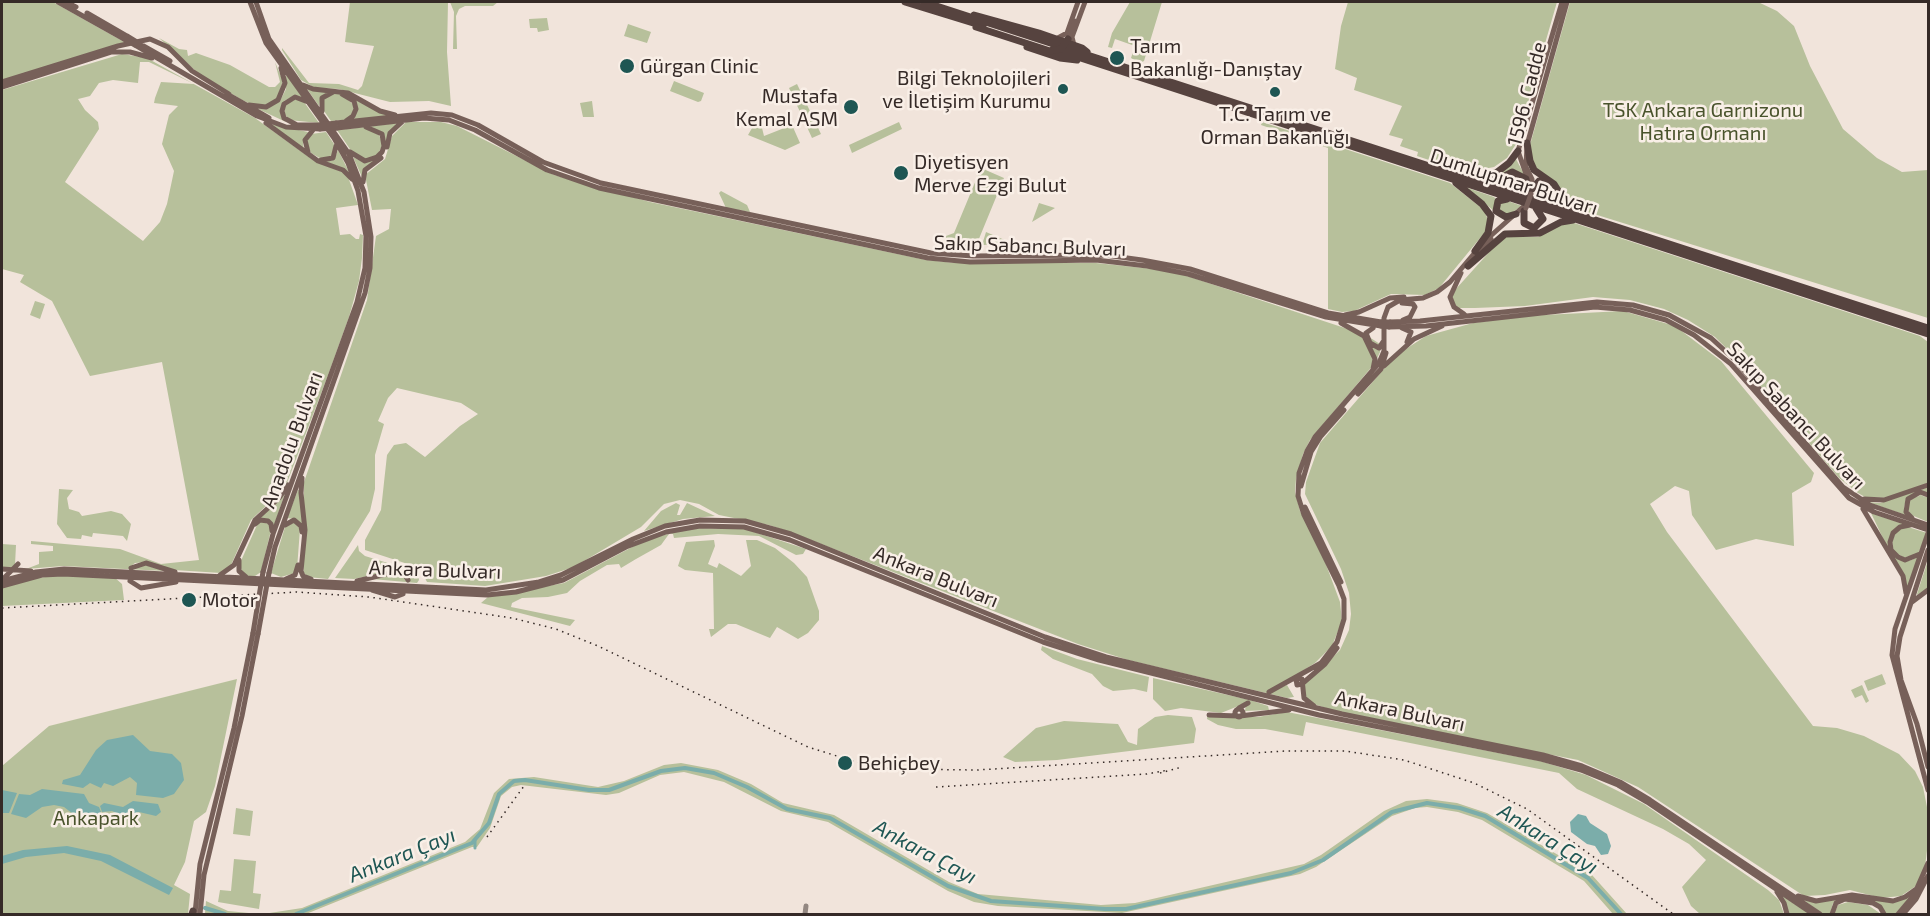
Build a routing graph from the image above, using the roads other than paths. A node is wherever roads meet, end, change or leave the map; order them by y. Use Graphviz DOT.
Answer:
graph roads {
  1 [pos="58,2"];
  2 [pos="66,2"];
  3 [pos="249,2"];
  4 [pos="257,2"];
  5 [pos="905,2"];
  6 [pos="1082,2"];
  7 [pos="1561,2"];
  8 [pos="1567,2"];
  9 [pos="924,5"];
  10 [pos="951,10"];
  11 [pos="256,13"];
  12 [pos="957,22"];
  13 [pos="978,24"];
  14 [pos="125,37"];
  15 [pos="1070,38"];
  16 [pos="1056,39"];
  17 [pos="137,44"];
  18 [pos="1087,52"];
  19 [pos="1089,61"];
  20 [pos="280,63"];
  21 [pos="194,79"];
  22 [pos="298,80"];
  23 [pos="1166,80"];
  24 [pos="2,82"];
  25 [pos="2,87"];
  26 [pos="229,94"];
  27 [pos="308,102"];
  28 [pos="243,104"];
  29 [pos="257,116"];
  30 [pos="324,116"];
  31 [pos="405,118"];
  32 [pos="343,122"];
  33 [pos="298,125"];
  34 [pos="336,125"];
  35 [pos="350,126"];
  36 [pos="318,128"];
  37 [pos="337,139"];
  38 [pos="1527,149"];
  39 [pos="1518,152"];
  40 [pos="1460,177"];
  41 [pos="1449,178"];
  42 [pos="1504,191"];
  43 [pos="361,192"];
  44 [pos="1531,192"];
  45 [pos="1514,199"];
  46 [pos="1526,208"];
  47 [pos="1590,218"];
  48 [pos="1575,219"];
  49 [pos="1475,251"];
  50 [pos="1468,266"];
  51 [pos="1461,273"];
  52 [pos="1414,299"];
  53 [pos="1397,303"];
  54 [pos="1389,307"];
  55 [pos="1469,315"];
  56 [pos="1340,316"];
  57 [pos="1334,319"];
  58 [pos="1453,323"];
  59 [pos="1386,325"];
  60 [pos="1916,327"];
  61 [pos="1929,327"];
  62 [pos="1929,336"];
  63 [pos="1381,369"];
  64 [pos="1371,372"];
  65 [pos="315,435"];
  66 [pos="297,468"];
  67 [pos="1929,485"];
  68 [pos="1851,493"];
  69 [pos="1929,495"];
  70 [pos="1857,504"];
  71 [pos="1916,524"];
  72 [pos="1929,525"];
  73 [pos="1928,533"];
  74 [pos="1929,550"];
  75 [pos="1921,553"];
  76 [pos="18,564"];
  77 [pos="268,565"];
  78 [pos="131,568"];
  79 [pos="12,569"];
  80 [pos="2,570"];
  81 [pos="36,572"];
  82 [pos="193,576"];
  83 [pos="253,579"];
  84 [pos="2,580"];
  85 [pos="280,580"];
  86 [pos="408,580"];
  87 [pos="130,581"];
  88 [pos="318,581"];
  89 [pos="216,582"];
  90 [pos="348,584"];
  91 [pos="2,586"];
  92 [pos="1929,590"];
  93 [pos="403,594"];
  94 [pos="1905,599"];
  95 [pos="1910,606"];
  96 [pos="1298,682"];
  97 [pos="1270,694"];
  98 [pos="1256,700"];
  99 [pos="1248,704"];
  100 [pos="1239,712"];
  101 [pos="1342,714"];
  102 [pos="1209,715"];
  103 [pos="1319,715"];
  104 [pos="1929,767"];
  105 [pos="1929,790"];
  106 [pos="1929,863"];
  107 [pos="1929,876"];
  108 [pos="1771,887"];
  109 [pos="1918,887"];
  110 [pos="1788,892"];
  111 [pos="1916,899"];
  112 [pos="197,910"];
  113 [pos="1787,915"];
  114 [pos="1813,915"];
  115 [pos="1820,915"];
  116 [pos="1832,915"];
  117 [pos="1884,915"];
  118 [pos="1898,915"];
  119 [pos="1904,915"];
  120 [pos="1909,915"];
  1 -- 14 [label="main road, Sakıp Sabancı Bulvarı"];
  2 -- 14 [label="main road, Sakıp Sabancı Bulvarı"];
  3 -- 11 [label="main road"];
  4 -- 11 [label="main road, Anadolu Bulvarı"];
  5 -- 9 [label="highway, Dumlupınar Bulvarı"];
  6 -- 15 [label="main road"];
  6 -- 15 [label="main road, bridge"];
  7 -- 39 [label="main road, 1596. Cadde"];
  8 -- 38 [label="main road, 1596. Cadde"];
  9 -- 10 [label="highway, Dumlupınar Bulvarı"];
  9 -- 12 [label="highway, Dumlupınar Bulvarı"];
  9 -- 19 [label="highway, Dumlupınar Bulvarı"];
  10 -- 13 [label="highway, Dumlupınar Bulvarı"];
  10 -- 16 [label="highway"];
  11 -- 20 [label="main road, Anadolu Bulvarı"];
  11 -- 22 [label="main road, Anadolu Bulvarı"];
  12 -- 13 [label="highway"];
  12 -- 19 [label="highway, Dumlupınar Bulvarı"];
  13 -- 15 [label="highway, bridge"];
  13 -- 18 [label="highway, Dumlupınar Bulvarı"];
  13 -- 23 [label="highway, Dumlupınar Bulvarı"];
  14 -- 17 [label="main road, Sakıp Sabancı Bulvarı, bridge"];
  15 -- 16 [label="highway"];
  15 -- 16 [label="main road"];
  15 -- 18 [label="highway"];
  17 -- 21 [label="main road, Sakıp Sabancı Bulvarı"];
  17 -- 26 [label="main road, Sakıp Sabancı Bulvarı"];
  18 -- 23 [label="highway, Dumlupınar Bulvarı"];
  19 -- 41 [label="highway, Dumlupınar Bulvarı"];
  20 -- 27 [label="main road, Anadolu Bulvarı"];
  20 -- 28 [label="main road"];
  21 -- 25 [label="main road"];
  21 -- 29 [label="main road, Sakıp Sabancı Bulvarı"];
  22 -- 30 [label="main road, Anadolu Bulvarı"];
  22 -- 31 [label="main road"];
  23 -- 40 [label="highway, Dumlupınar Bulvarı"];
  24 -- 26 [label="main road"];
  26 -- 28 [label="main road, Sakıp Sabancı Bulvarı"];
  27 -- 33 [label="main road"];
  27 -- 37 [label="main road, Anadolu Bulvarı"];
  28 -- 33 [label="main road, Sakıp Sabancı Bulvarı"];
  29 -- 36 [label="main road, Sakıp Sabancı Bulvarı"];
  29 -- 43 [label="main road"];
  30 -- 32 [label="main road"];
  30 -- 37 [label="main road, Anadolu Bulvarı"];
  31 -- 32 [label="main road, Sakıp Sabancı Bulvarı"];
  31 -- 35 [label="main road, Sakıp Sabancı Bulvarı"];
  31 -- 43 [label="main road"];
  31 -- 56 [label="main road, Sakıp Sabancı Bulvarı"];
  31 -- 57 [label="main road, Sakıp Sabancı Bulvarı"];
  32 -- 34 [label="main road, Sakıp Sabancı Bulvarı"];
  33 -- 36 [label="main road, Sakıp Sabancı Bulvarı"];
  34 -- 35 [label="main road, Sakıp Sabancı Bulvarı"];
  34 -- 36 [label="main road, Sakıp Sabancı Bulvarı, bridge"];
  35 -- 37 [label="main road"];
  36 -- 37 [label="main road"];
  37 -- 43 [label="main road, Anadolu Bulvarı"];
  38 -- 39 [label="main road"];
  38 -- 44 [label="main road, 1596. Cadde"];
  38 -- 47 [label="highway"];
  39 -- 40 [label="highway"];
  39 -- 44 [label="main road, 1596. Cadde"];
  40 -- 42 [label="highway, Dumlupınar Bulvarı"];
  41 -- 45 [label="highway, Dumlupınar Bulvarı"];
  41 -- 49 [label="highway"];
  42 -- 44 [label="highway"];
  42 -- 46 [label="highway, Dumlupınar Bulvarı"];
  43 -- 65 [label="main road, Anadolu Bulvarı"];
  43 -- 66 [label="main road, Anadolu Bulvarı"];
  44 -- 46 [label="main road, bridge"];
  44 -- 46 [label="highway"];
  45 -- 46 [label="highway, Dumlupınar Bulvarı"];
  45 -- 46 [label="highway"];
  46 -- 47 [label="highway, Dumlupınar Bulvarı"];
  46 -- 48 [label="highway, Dumlupınar Bulvarı"];
  46 -- 49 [label="main road"];
  46 -- 50 [label="main road"];
  47 -- 60 [label="highway, Dumlupınar Bulvarı"];
  48 -- 50 [label="highway"];
  48 -- 60 [label="highway, Dumlupınar Bulvarı"];
  49 -- 52 [label="main road"];
  50 -- 51 [label="main road"];
  51 -- 53 [label="main road"];
  51 -- 55 [label="main road"];
  52 -- 54 [label="main road"];
  52 -- 56 [label="main road"];
  53 -- 59 [label="main road"];
  53 -- 59 [label="main road"];
  54 -- 59 [label="main road"];
  54 -- 59 [label="main road"];
  55 -- 59 [label="main road, Sakıp Sabancı Bulvarı"];
  55 -- 68 [label="main road, Sakıp Sabancı Bulvarı"];
  56 -- 59 [label="main road, Sakıp Sabancı Bulvarı"];
  57 -- 59 [label="main road, Sakıp Sabancı Bulvarı"];
  57 -- 64 [label="main road"];
  58 -- 59 [label="main road, Sakıp Sabancı Bulvarı"];
  58 -- 63 [label="main road"];
  58 -- 70 [label="main road, Sakıp Sabancı Bulvarı"];
  59 -- 59 [label="main road"];
  59 -- 63 [label="main road"];
  59 -- 64 [label="main road"];
  60 -- 61 [label="highway"];
  60 -- 62 [label="highway"];
  63 -- 96 [label="main road"];
  64 -- 96 [label="main road"];
  65 -- 77 [label="main road, Anadolu Bulvarı"];
  65 -- 88 [label="main road"];
  66 -- 77 [label="main road, Anadolu Bulvarı"];
  66 -- 82 [label="main road"];
  67 -- 68 [label="main road"];
  68 -- 71 [label="main road, Sakıp Sabancı Bulvarı"];
  69 -- 71 [label="main road"];
  70 -- 71 [label="main road, Sakıp Sabancı Bulvarı"];
  70 -- 94 [label="main road"];
  71 -- 72 [label="main road, Sakıp Sabancı Bulvarı"];
  71 -- 73 [label="main road, Sakıp Sabancı Bulvarı"];
  71 -- 75 [label="main road"];
  73 -- 75 [label="main road"];
  74 -- 95 [label="main road"];
  75 -- 94 [label="main road"];
  76 -- 79 [label="main road"];
  77 -- 83 [label="main road"];
  77 -- 85 [label="main road"];
  77 -- 112 [label="main road, Anadolu Bulvarı, bridge"];
  78 -- 82 [label="main road"];
  79 -- 80 [label="main road"];
  79 -- 81 [label="main road"];
  79 -- 84 [label="main road"];
  80 -- 84 [label="main road"];
  81 -- 82 [label="main road, Ankara Bulvarı"];
  81 -- 84 [label="main road, Ankara Bulvarı"];
  82 -- 83 [label="main road, Ankara Bulvarı"];
  83 -- 85 [label="main road, Ankara Bulvarı"];
  85 -- 88 [label="main road, Ankara Bulvarı"];
  86 -- 90 [label="main road"];
  87 -- 89 [label="main road"];
  88 -- 90 [label="main road, Ankara Bulvarı"];
  89 -- 90 [label="main road, Ankara Bulvarı"];
  89 -- 91 [label="main road, Ankara Bulvarı"];
  90 -- 93 [label="main road"];
  90 -- 97 [label="main road, Ankara Bulvarı"];
  90 -- 98 [label="main road, Ankara Bulvarı"];
  92 -- 95 [label="main road"];
  94 -- 105 [label="main road"];
  95 -- 104 [label="main road"];
  96 -- 97 [label="main road"];
  96 -- 97 [label="main road"];
  96 -- 101 [label="main road"];
  97 -- 101 [label="main road, Ankara Bulvarı"];
  98 -- 100 [label="main road"];
  98 -- 103 [label="main road, Ankara Bulvarı"];
  99 -- 100 [label="main road"];
  100 -- 102 [label="main road"];
  100 -- 103 [label="main road"];
  101 -- 110 [label="main road, Ankara Bulvarı"];
  103 -- 108 [label="main road, Ankara Bulvarı"];
  106 -- 109 [label="main road"];
  107 -- 111 [label="main road"];
  108 -- 113 [label="main road"];
  108 -- 114 [label="main road, Ankara Bulvarı"];
  109 -- 110 [label="main road"];
  109 -- 118 [label="main road"];
  110 -- 115 [label="main road, Ankara Bulvarı"];
  111 -- 119 [label="main road"];
  111 -- 120 [label="main road"];
  116 -- 117 [label="main road"];
}
